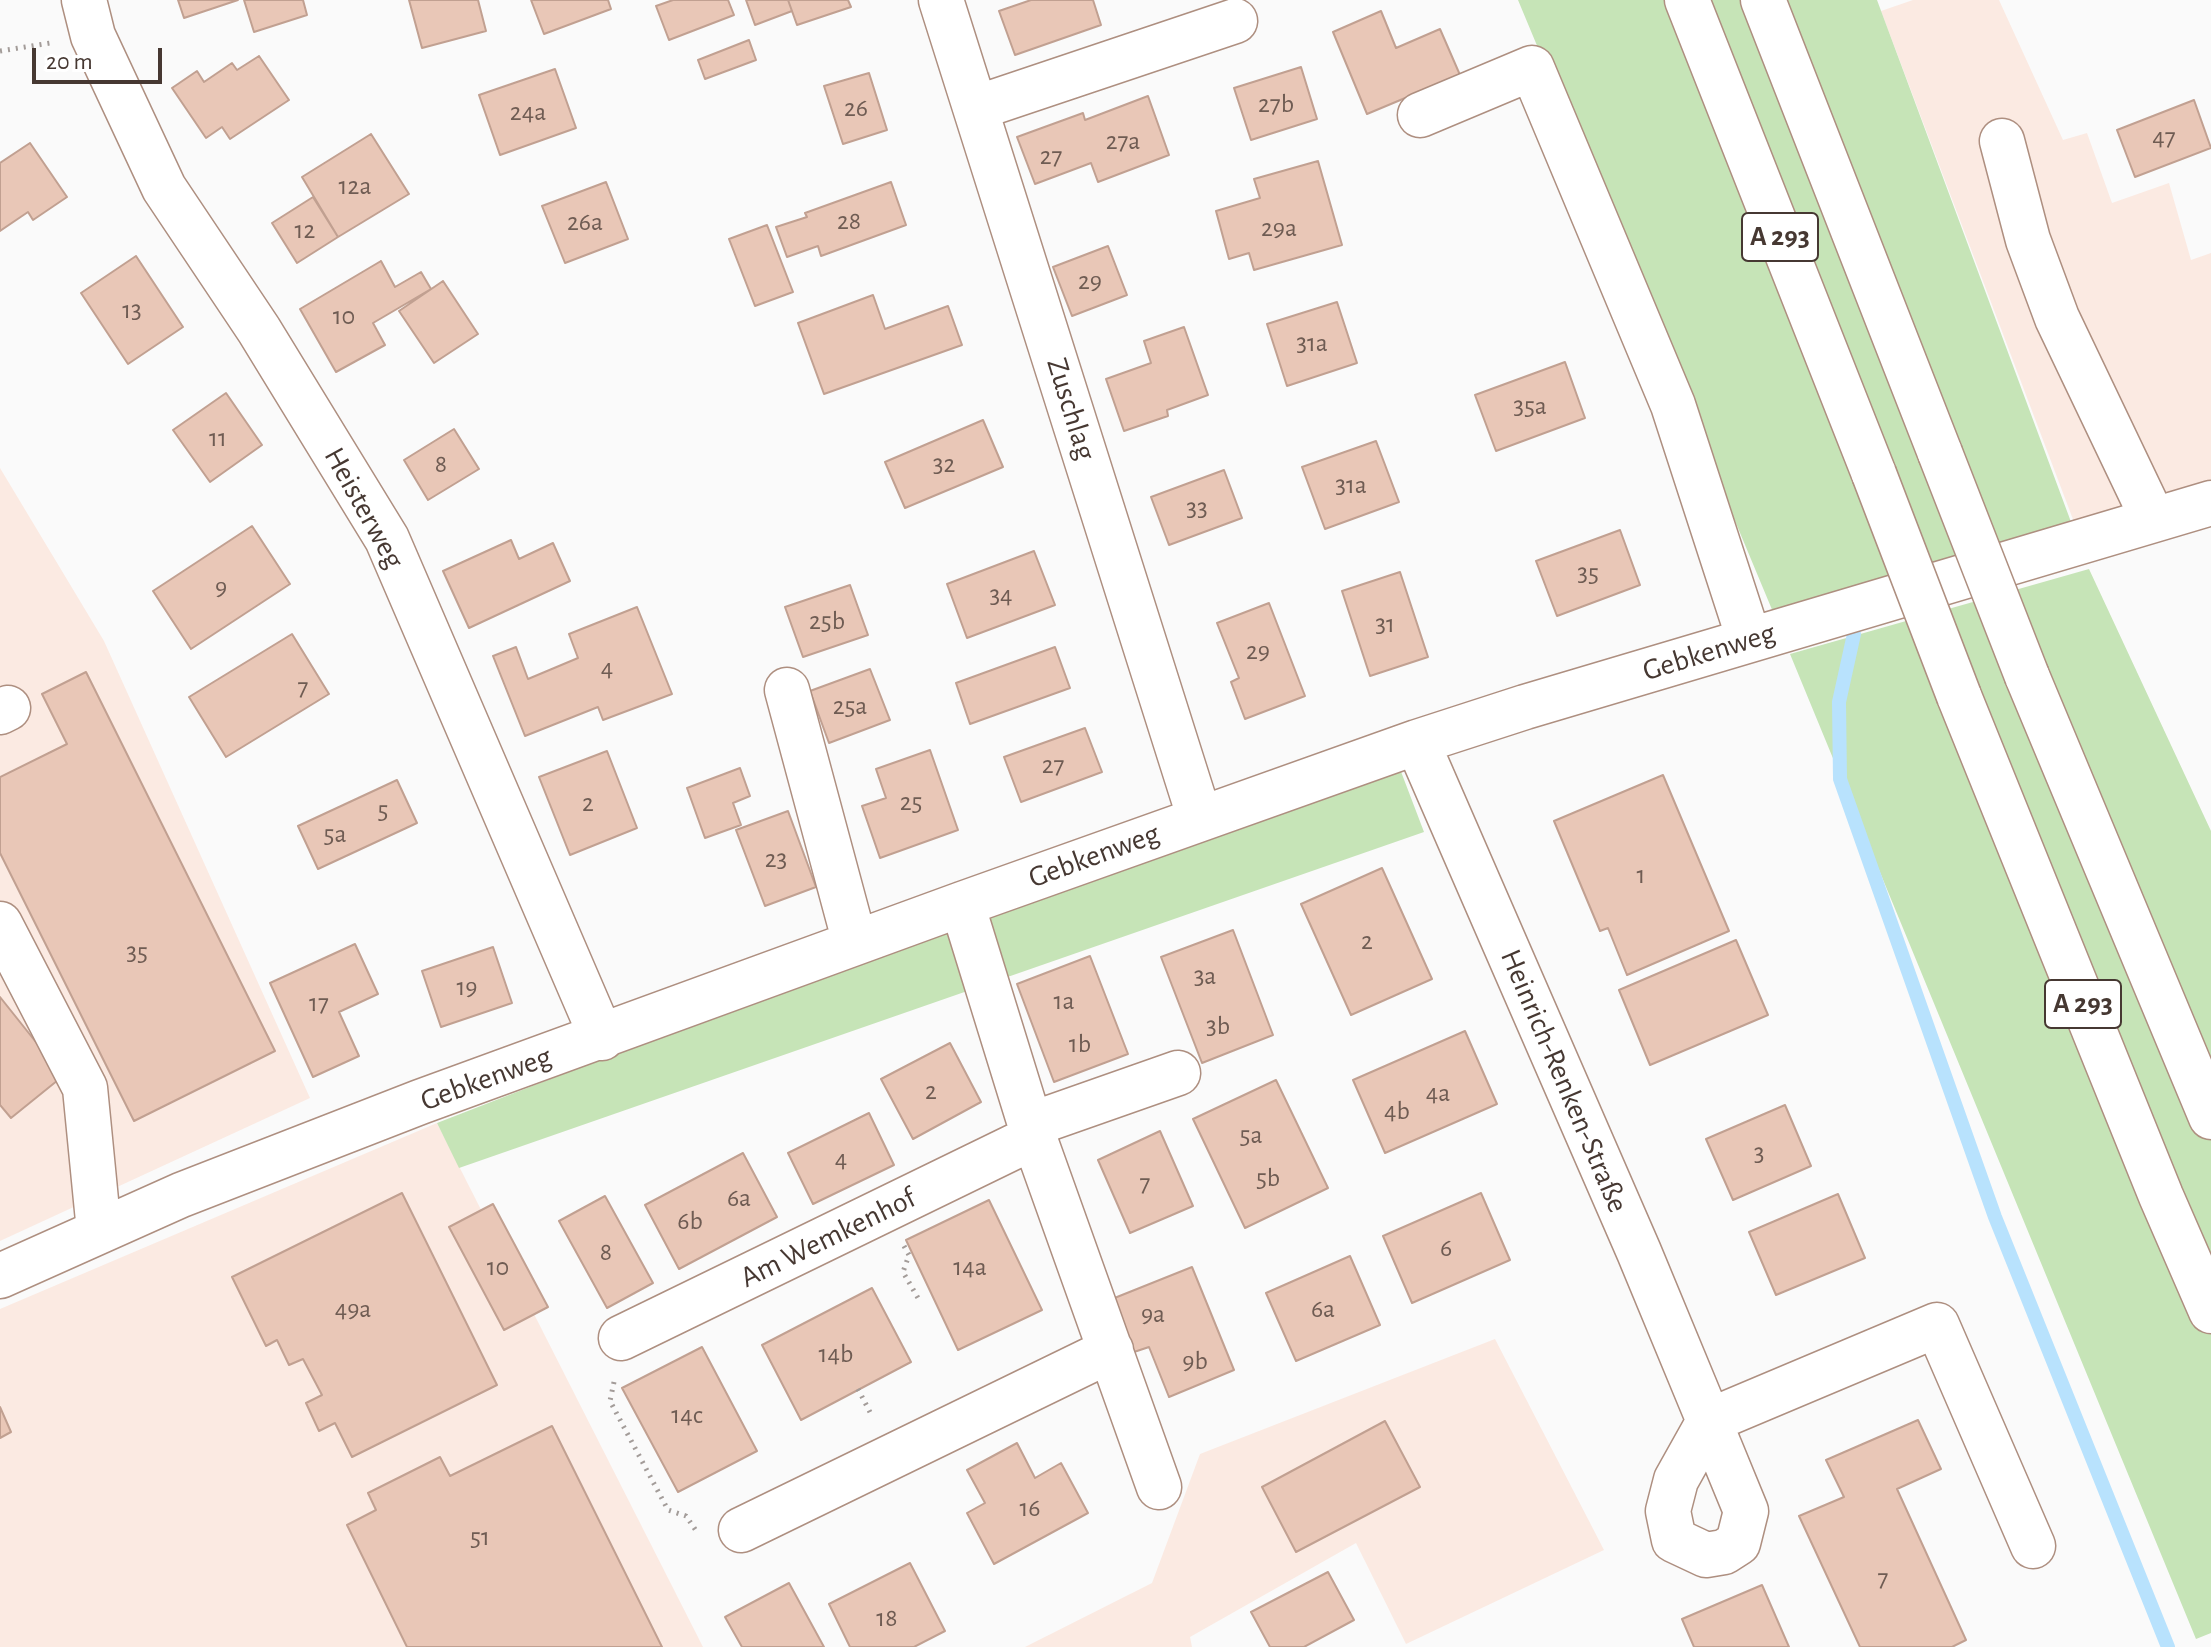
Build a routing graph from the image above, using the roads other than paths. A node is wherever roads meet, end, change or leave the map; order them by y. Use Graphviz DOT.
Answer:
graph roads {
  1 [pos="84,0"];
  2 [pos="941,0"];
  3 [pos="1687,0"];
  4 [pos="1763,0"];
  5 [pos="1235,21"];
  6 [pos="976,108"];
  7 [pos="1420,115"];
  8 [pos="2002,141"];
  9 [pos="2211,503"];
  10 [pos="2153,519"];
  11 [pos="1749,639"];
  12 [pos="787,690"];
  13 [pos="1417,742"];
  14 [pos="1200,819"];
  15 [pos="962,904"];
  16 [pos="0,924"];
  17 [pos="855,943"];
  18 [pos="602,1038"];
  19 [pos="1178,1073"];
  20 [pos="2211,1117"];
  21 [pos="1032,1131"];
  22 [pos="99,1231"];
  23 [pos="0,1276"];
  24 [pos="2211,1311"];
  25 [pos="621,1338"];
  26 [pos="1111,1350"];
  27 [pos="1159,1487"];
  28 [pos="741,1530"];
  29 [pos="2033,1546"];
  1 -- 18 [label="main road, Heisterweg"];
  2 -- 6 [label="main road, Zuschlag"];
  3 -- 24 [label="main road, A 293, bridge"];
  4 -- 20 [label="main road, A 293, bridge"];
  5 -- 6 [label="main road"];
  6 -- 14 [label="main road, Zuschlag"];
  7 -- 11 [label="main road"];
  8 -- 10 [label="main road"];
  9 -- 10 [label="main road, Gebkenweg"];
  10 -- 11 [label="main road, Gebkenweg"];
  11 -- 13 [label="main road, Gebkenweg"];
  12 -- 17 [label="main road"];
  13 -- 14 [label="main road, Gebkenweg"];
  13 -- 29 [label="main road, Heinrich-Renken-Straße"];
  14 -- 15 [label="main road, Gebkenweg"];
  15 -- 17 [label="main road, Gebkenweg"];
  15 -- 21 [label="main road"];
  16 -- 22 [label="main road"];
  17 -- 18 [label="main road, Gebkenweg"];
  18 -- 22 [label="main road, Gebkenweg"];
  19 -- 21 [label="main road, Am Wemkenhof"];
  21 -- 25 [label="main road, Am Wemkenhof"];
  21 -- 26 [label="main road"];
  22 -- 23 [label="main road, Gebkenweg"];
  26 -- 27 [label="main road"];
  26 -- 28 [label="main road"];
}
